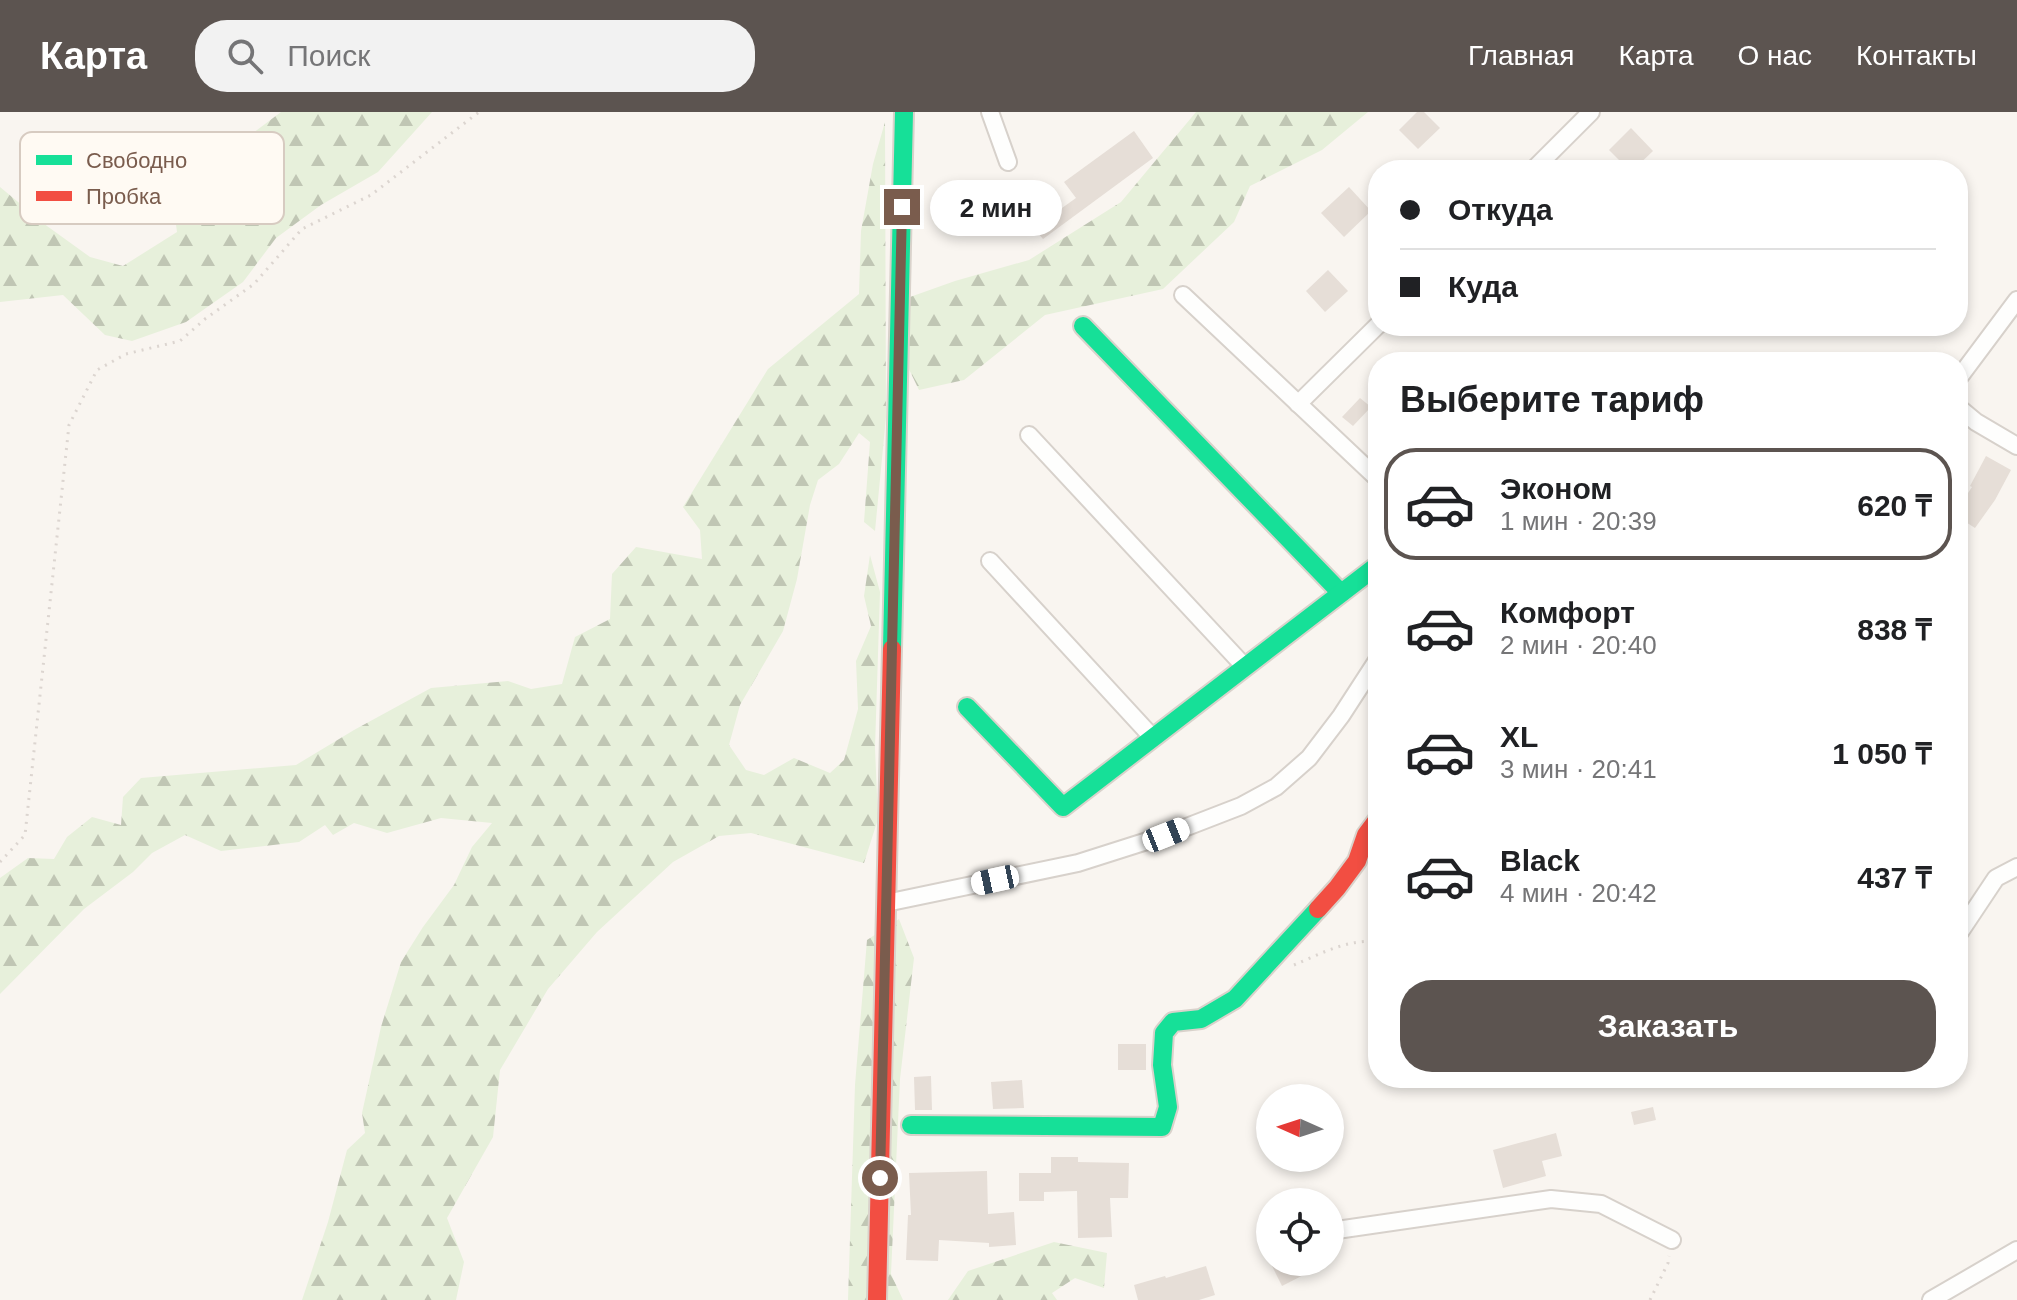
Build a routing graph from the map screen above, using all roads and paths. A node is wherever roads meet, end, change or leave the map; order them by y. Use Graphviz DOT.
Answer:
graph roads {
  1 [pos="479,112"];
  2 [pos="904,112"];
  3 [pos="990,112"];
  4 [pos="1591,112"];
  5 [pos="1543,160"];
  6 [pos="1008,162"];
  7 [pos="1183,295"];
  8 [pos="2017,300"];
  9 [pos="1083,326"];
  10 [pos="1368,335"];
  11 [pos="1968,366"];
  12 [pos="1298,404"];
  13 [pos="1968,415"];
  14 [pos="1029,435"];
  15 [pos="2017,446"];
  16 [pos="1368,470"];
  17 [pos="990,561"];
  18 [pos="1368,573"];
  19 [pos="1341,593"];
  20 [pos="1245,667"];
  21 [pos="1368,674"];
  22 [pos="967,707"];
  23 [pos="1153,738"];
  24 [pos="1368,832"];
  25 [pos="0,862"];
  26 [pos="2017,867"];
  27 [pos="1996,878"];
  28 [pos="886,903"];
  29 [pos="1968,905"];
  30 [pos="1968,920"];
  31 [pos="1368,941"];
  32 [pos="1286,969"];
  33 [pos="911,1125"];
  34 [pos="1344,1229"];
  35 [pos="1672,1240"];
  36 [pos="2017,1250"];
  37 [pos="877,1300"];
  38 [pos="1650,1300"];
  39 [pos="1931,1300"];
  1 -- 25 [label="path"];
  2 -- 28 [label="street"];
  3 -- 6 [label="street"];
  4 -- 5 [label="street"];
  7 -- 12 [label="street"];
  8 -- 11 [label="street"];
  9 -- 19 [label="street"];
  10 -- 12 [label="street"];
  12 -- 16 [label="street"];
  13 -- 15 [label="street"];
  14 -- 20 [label="street"];
  17 -- 23 [label="street"];
  18 -- 19 [label="street"];
  19 -- 20 [label="street"];
  20 -- 23 [label="street"];
  21 -- 28 [label="street"];
  22 -- 23 [label="street"];
  24 -- 33 [label="street"];
  26 -- 27 [label="street"];
  27 -- 29 [label="street"];
  27 -- 30 [label="street"];
  28 -- 37 [label="street"];
  31 -- 32 [label="path"];
  34 -- 35 [label="street"];
  35 -- 38 [label="path"];
  36 -- 39 [label="street"];
}
